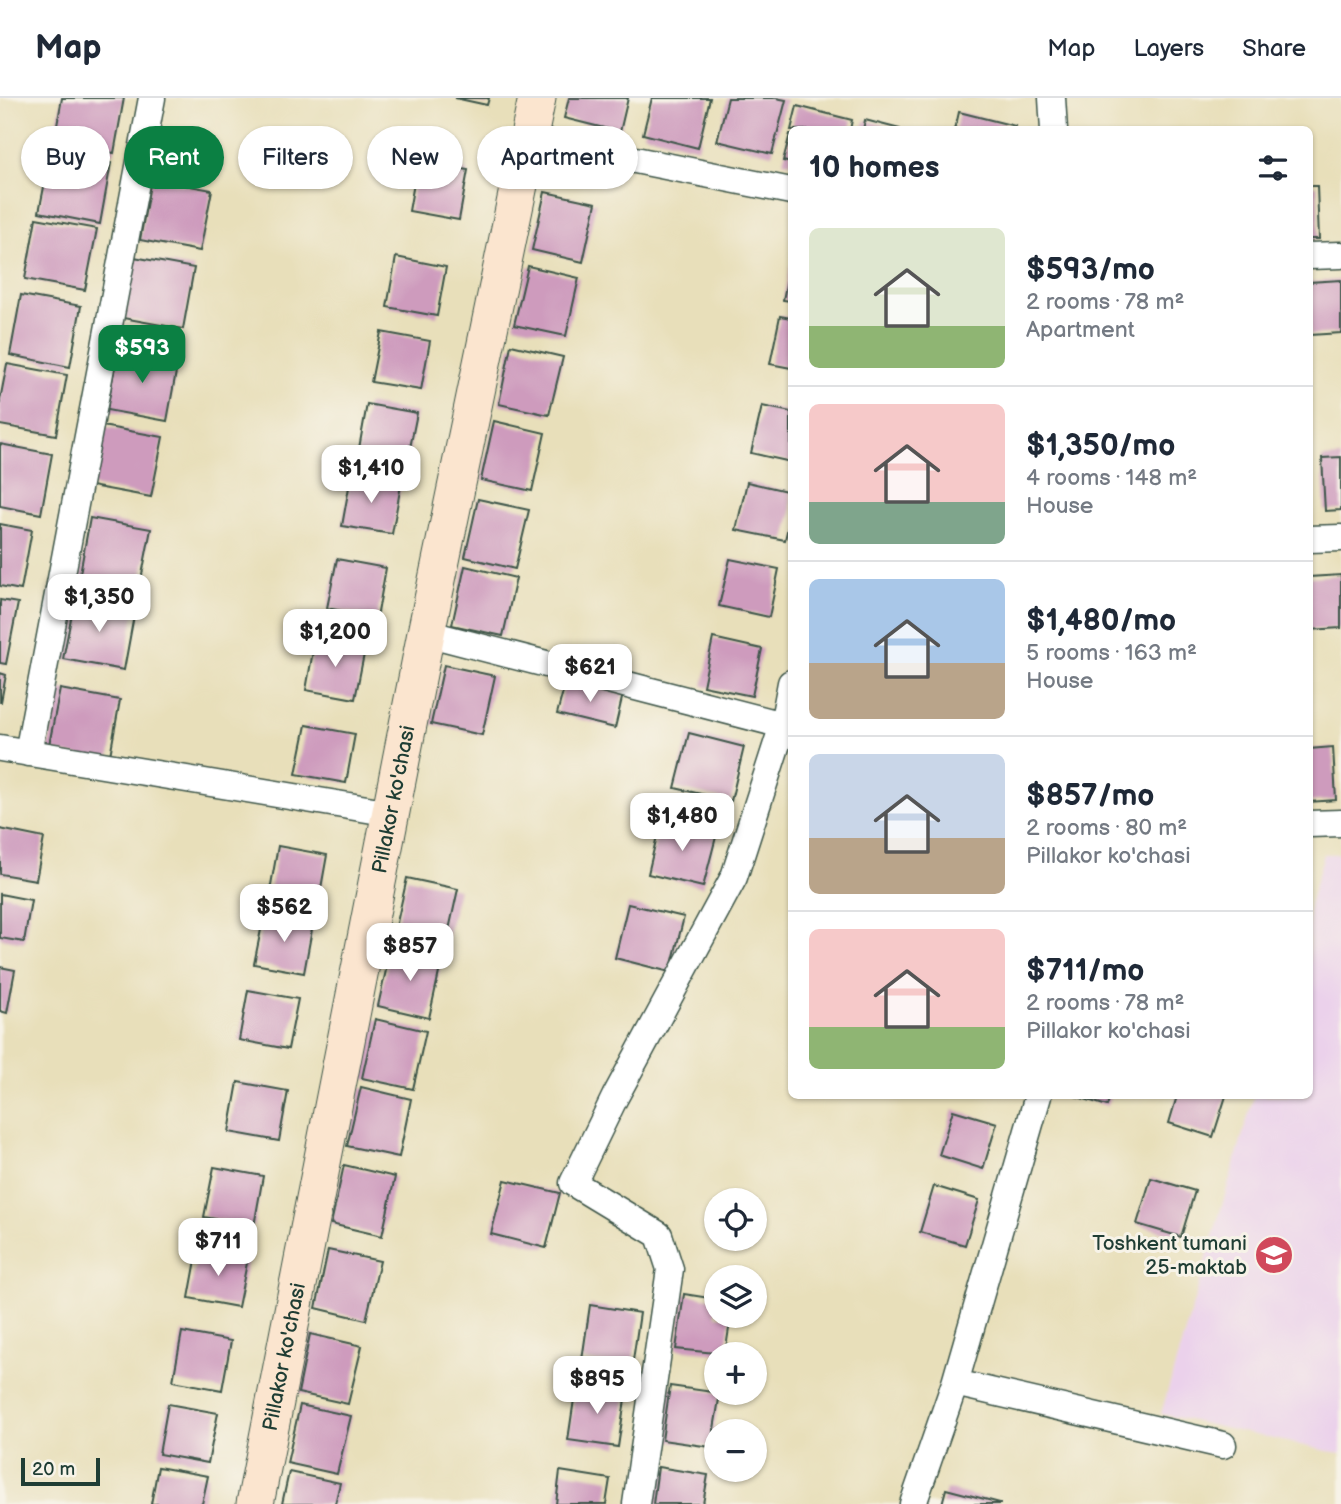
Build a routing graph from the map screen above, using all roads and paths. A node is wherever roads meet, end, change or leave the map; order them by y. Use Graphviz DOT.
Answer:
graph roads {
  1 [pos="152,98"];
  2 [pos="537,98"];
  3 [pos="1052,98"];
  4 [pos="532,126"];
  5 [pos="1054,126"];
  6 [pos="638,161"];
  7 [pos="519,189"];
  8 [pos="788,190"];
  9 [pos="1341,255"];
  10 [pos="1313,256"];
  11 [pos="1341,538"];
  12 [pos="1313,539"];
  13 [pos="426,633"];
  14 [pos="787,727"];
  15 [pos="0,749"];
  16 [pos="28,753"];
  17 [pos="391,813"];
  18 [pos="1341,823"];
  19 [pos="1313,824"];
  20 [pos="1037,1099"];
  21 [pos="955,1383"];
  22 [pos="1223,1445"];
  23 [pos="255,1504"];
  24 [pos="636,1504"];
  25 [pos="913,1504"];
  1 -- 16 [label="street"];
  2 -- 4 [label="street, Pillakor ko'chasi"];
  3 -- 5 [label="street"];
  6 -- 8 [label="street"];
  7 -- 13 [label="street, Pillakor ko'chasi"];
  9 -- 10 [label="street"];
  11 -- 12 [label="street"];
  13 -- 14 [label="street"];
  13 -- 17 [label="street, Pillakor ko'chasi"];
  14 -- 24 [label="street"];
  15 -- 16 [label="street"];
  16 -- 17 [label="street"];
  17 -- 23 [label="street, Pillakor ko'chasi"];
  18 -- 19 [label="street"];
  20 -- 21 [label="street"];
  21 -- 22 [label="street"];
  21 -- 25 [label="street"];
}
